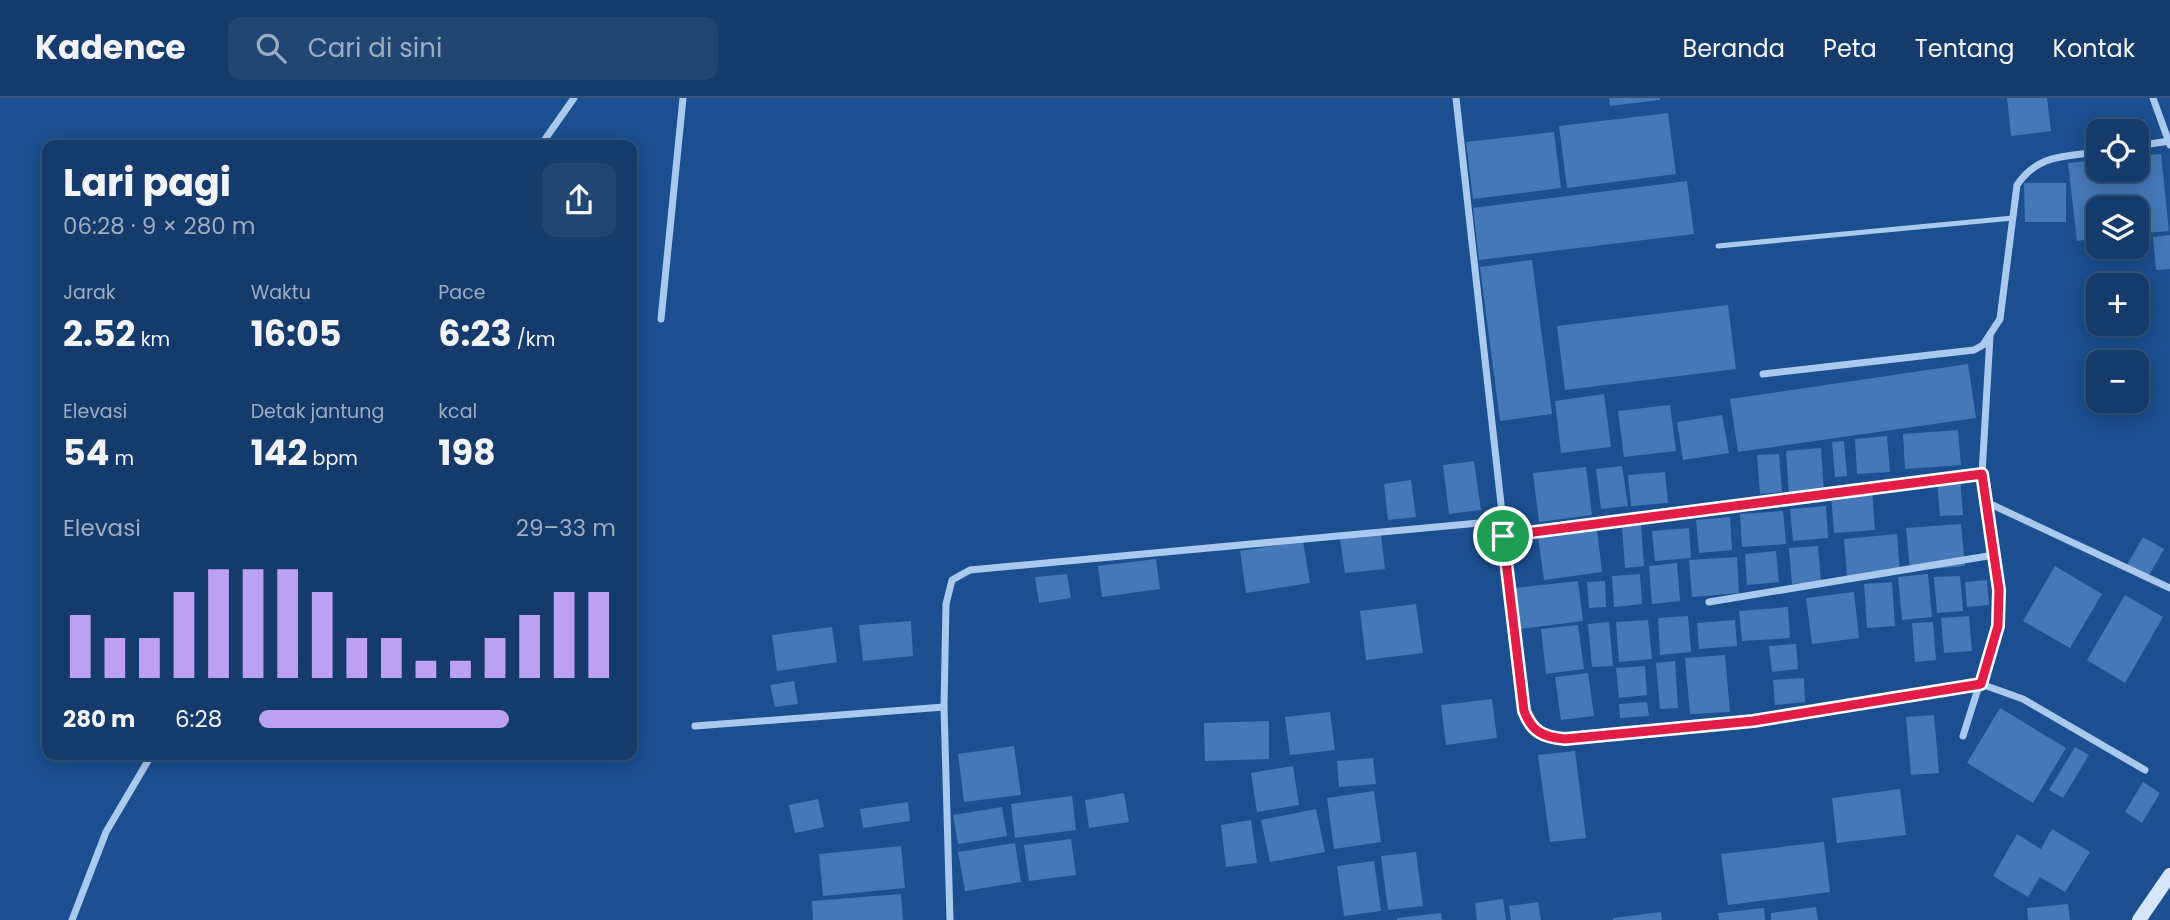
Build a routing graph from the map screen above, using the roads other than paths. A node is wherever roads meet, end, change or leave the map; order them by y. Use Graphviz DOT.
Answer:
graph roads {
  1 [pos="574,98"];
  2 [pos="683,98"];
  3 [pos="1456,98"];
  4 [pos="2153,98"];
  5 [pos="545,140"];
  6 [pos="2169,143"];
  7 [pos="2149,145"];
  8 [pos="2086,154"];
  9 [pos="2013,218"];
  10 [pos="1718,246"];
  11 [pos="660,319"];
  12 [pos="1990,335"];
  13 [pos="1763,374"];
  14 [pos="1982,474"];
  15 [pos="1986,502"];
  16 [pos="1501,521"];
  17 [pos="1503,536"];
  18 [pos="1994,555"];
  19 [pos="2170,589"];
  20 [pos="1709,602"];
  21 [pos="1981,684"];
  22 [pos="944,707"];
  23 [pos="695,726"];
  24 [pos="1963,736"];
  25 [pos="148,760"];
  26 [pos="2145,770"];
  27 [pos="2170,875"];
  28 [pos="72,920"];
  29 [pos="950,920"];
  30 [pos="2139,920"];
  1 -- 5 [label="street"];
  2 -- 11 [label="street"];
  3 -- 16 [label="street"];
  4 -- 6 [label="street"];
  6 -- 7 [label="street"];
  8 -- 9 [label="street"];
  9 -- 10 [label="lane"];
  9 -- 12 [label="street"];
  12 -- 13 [label="street"];
  12 -- 14 [label="street"];
  14 -- 15 [label="street"];
  14 -- 17 [label="street"];
  15 -- 18 [label="street"];
  15 -- 19 [label="street"];
  16 -- 17 [label="street"];
  16 -- 22 [label="street"];
  17 -- 21 [label="street"];
  18 -- 20 [label="street"];
  18 -- 21 [label="street"];
  21 -- 24 [label="street"];
  21 -- 26 [label="street"];
  22 -- 23 [label="street"];
  22 -- 29 [label="street"];
  25 -- 28 [label="street"];
  27 -- 30 [label="main road"];
}
